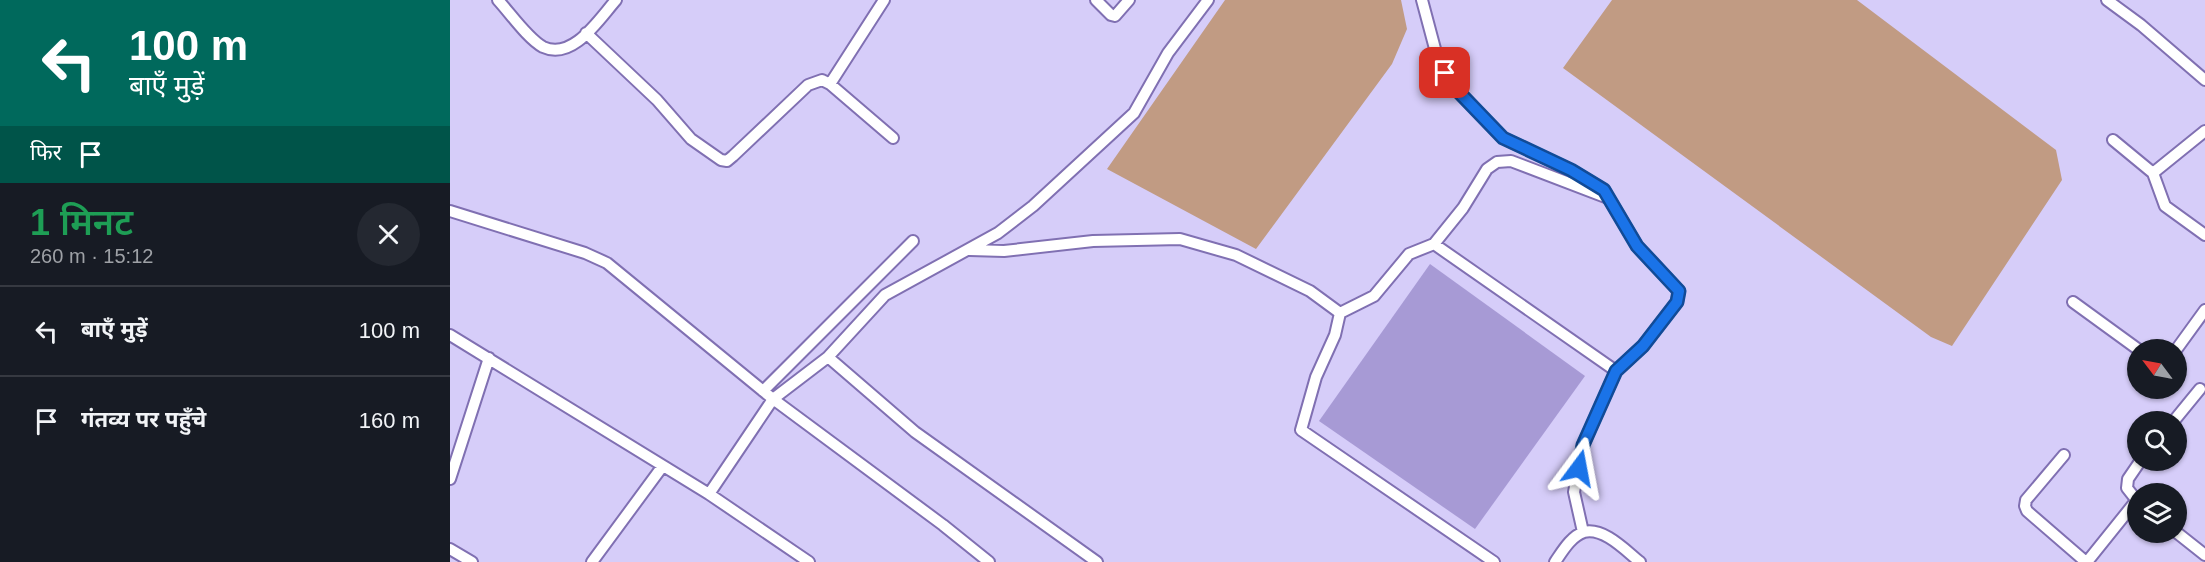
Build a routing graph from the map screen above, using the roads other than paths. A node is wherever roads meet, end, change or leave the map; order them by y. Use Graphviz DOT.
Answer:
graph roads {
  1 [pos="498,0"];
  2 [pos="616,0"];
  3 [pos="884,0"];
  4 [pos="1096,0"];
  5 [pos="1128,0"];
  6 [pos="1208,0"];
  7 [pos="1422,0"];
  8 [pos="2107,0"];
  9 [pos="586,33"];
  10 [pos="2205,80"];
  11 [pos="830,84"];
  12 [pos="2205,131"];
  13 [pos="892,138"];
  14 [pos="2113,140"];
  15 [pos="2153,172"];
  16 [pos="1609,199"];
  17 [pos="450,211"];
  18 [pos="2205,235"];
  19 [pos="913,241"];
  20 [pos="1434,244"];
  21 [pos="970,250"];
  22 [pos="2073,302"];
  23 [pos="2205,310"];
  24 [pos="1340,313"];
  25 [pos="450,334"];
  26 [pos="2184,339"];
  27 [pos="2127,341"];
  28 [pos="828,357"];
  29 [pos="489,358"];
  30 [pos="1616,371"];
  31 [pos="2200,389"];
  32 [pos="763,391"];
  33 [pos="773,399"];
  34 [pos="2182,411"];
  35 [pos="2064,455"];
  36 [pos="662,467"];
  37 [pos="450,479"];
  38 [pos="709,494"];
  39 [pos="2127,513"];
  40 [pos="1583,532"];
  41 [pos="2187,541"];
  42 [pos="450,549"];
  43 [pos="2205,555"];
  44 [pos="472,562"];
  45 [pos="592,562"];
  46 [pos="809,562"];
  47 [pos="989,562"];
  48 [pos="1097,562"];
  49 [pos="1494,562"];
  50 [pos="1555,562"];
  51 [pos="1641,562"];
  52 [pos="2087,562"];
  1 -- 9 [label="street"];
  2 -- 9 [label="street"];
  3 -- 11 [label="street"];
  4 -- 5 [label="street"];
  6 -- 21 [label="street"];
  7 -- 16 [label="street"];
  8 -- 10 [label="street"];
  9 -- 11 [label="street"];
  11 -- 13 [label="street"];
  12 -- 15 [label="street"];
  14 -- 15 [label="street"];
  15 -- 18 [label="street"];
  16 -- 20 [label="street"];
  16 -- 30 [label="street"];
  17 -- 32 [label="street"];
  19 -- 32 [label="street"];
  20 -- 24 [label="street"];
  20 -- 30 [label="street"];
  21 -- 24 [label="street"];
  21 -- 28 [label="street"];
  22 -- 27 [label="street"];
  23 -- 26 [label="street"];
  24 -- 49 [label="street"];
  25 -- 29 [label="street"];
  28 -- 33 [label="street"];
  28 -- 48 [label="street"];
  29 -- 36 [label="street"];
  29 -- 37 [label="street"];
  30 -- 40 [label="street"];
  31 -- 34 [label="street"];
  32 -- 33 [label="street"];
  33 -- 38 [label="street"];
  33 -- 47 [label="street"];
  35 -- 52 [label="street"];
  36 -- 38 [label="street"];
  36 -- 45 [label="street"];
  38 -- 46 [label="street"];
  39 -- 52 [label="street"];
  40 -- 50 [label="street"];
  40 -- 51 [label="street"];
  41 -- 43 [label="street"];
  42 -- 44 [label="street"];
}
